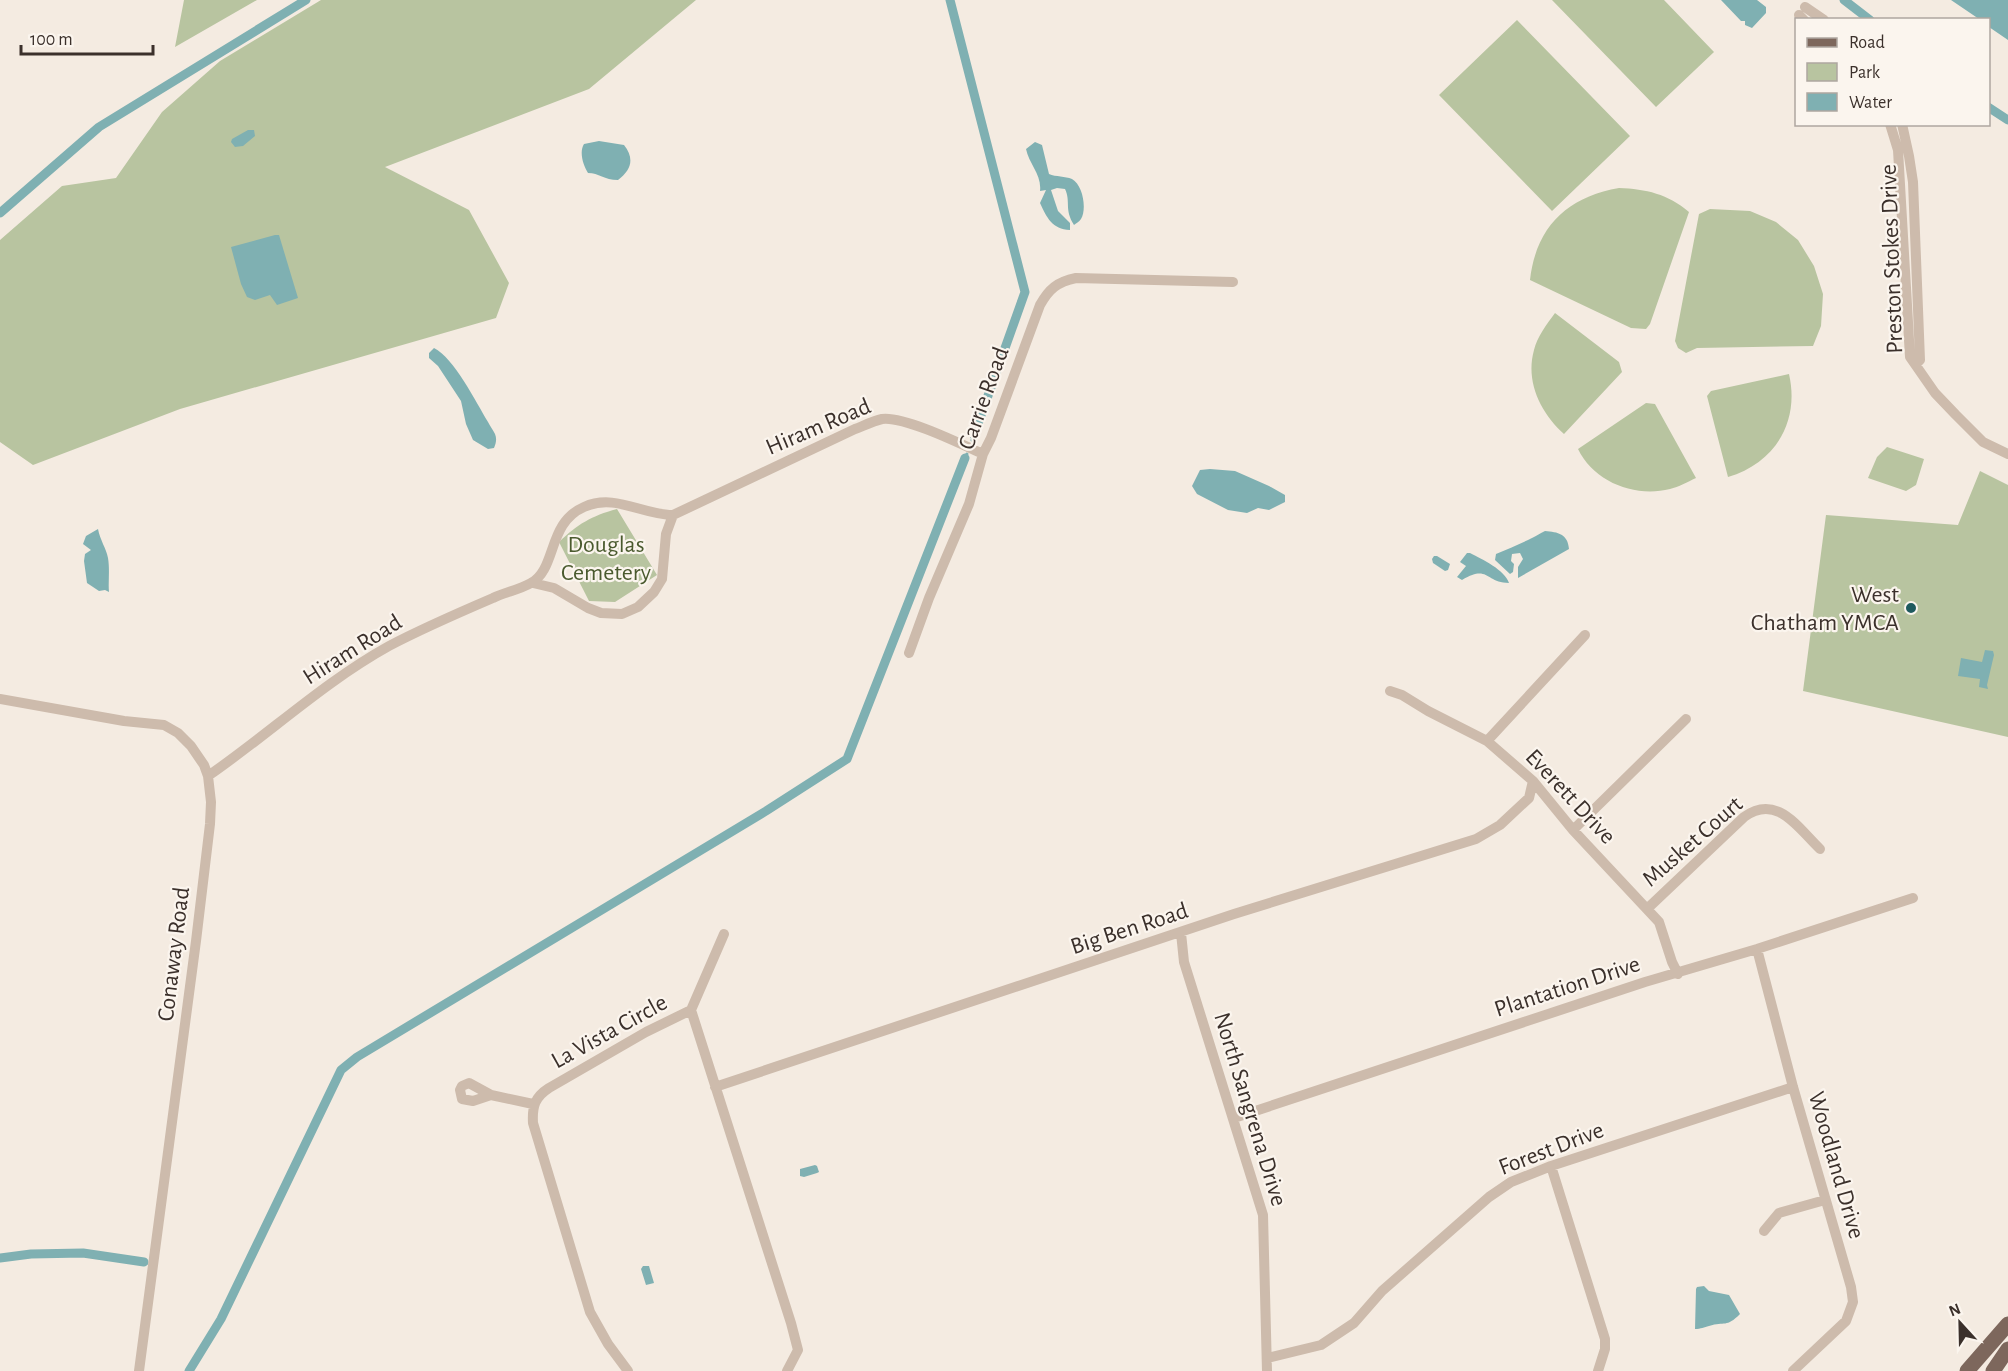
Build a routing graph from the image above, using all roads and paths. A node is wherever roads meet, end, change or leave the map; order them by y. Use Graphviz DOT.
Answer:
graph roads {
  1 [pos="1891,126"];
  2 [pos="1902,126"];
  3 [pos="1233,282"];
  4 [pos="1917,364"];
  5 [pos="983,454"];
  6 [pos="2008,454"];
  7 [pos="673,515"];
  8 [pos="533,583"];
  9 [pos="1585,635"];
  10 [pos="909,653"];
  11 [pos="1390,691"];
  12 [pos="0,699"];
  13 [pos="1686,719"];
  14 [pos="1487,741"];
  15 [pos="208,776"];
  16 [pos="1533,781"];
  17 [pos="1573,830"];
  18 [pos="1820,849"];
  19 [pos="1913,898"];
  20 [pos="1648,908"];
  21 [pos="1181,933"];
  22 [pos="724,934"];
  23 [pos="1757,949"];
  24 [pos="1678,974"];
  25 [pos="690,1010"];
  26 [pos="715,1087"];
  27 [pos="1793,1087"];
  28 [pos="491,1095"];
  29 [pos="533,1104"];
  30 [pos="1234,1118"];
  31 [pos="1551,1166"];
  32 [pos="1825,1200"];
  33 [pos="1764,1231"];
  34 [pos="2008,1324"];
  35 [pos="2008,1349"];
  36 [pos="1267,1358"];
  37 [pos="139,1371"];
  38 [pos="628,1371"];
  39 [pos="787,1371"];
  40 [pos="1267,1371"];
  41 [pos="1598,1371"];
  42 [pos="1793,1371"];
  43 [pos="1966,1371"];
  44 [pos="1993,1371"];
  1 -- 4 [label="street, Preston Stokes Drive"];
  2 -- 4 [label="street, Preston Stokes Drive"];
  3 -- 5 [label="street, Carrie Road"];
  4 -- 6 [label="street"];
  5 -- 7 [label="street, Hiram Road"];
  5 -- 10 [label="street, Carrie Road"];
  7 -- 8 [label="street"];
  7 -- 8 [label="street"];
  8 -- 15 [label="street, Hiram Road"];
  9 -- 14 [label="street"];
  11 -- 14 [label="street, Everett Drive"];
  12 -- 15 [label="street, Conaway Road"];
  13 -- 17 [label="street"];
  14 -- 16 [label="street, Everett Drive"];
  15 -- 37 [label="street, Conaway Road"];
  16 -- 17 [label="street, Everett Drive"];
  16 -- 21 [label="street, Big Ben Road"];
  17 -- 20 [label="street, Everett Drive"];
  18 -- 20 [label="street, Musket Court"];
  19 -- 23 [label="street, Plantation Drive"];
  20 -- 24 [label="street, Everett Drive"];
  21 -- 26 [label="street, Big Ben Road"];
  21 -- 30 [label="street, North Sangrena Drive"];
  22 -- 25 [label="street"];
  23 -- 24 [label="street, Plantation Drive"];
  23 -- 27 [label="street, Woodland Drive"];
  24 -- 30 [label="street, Plantation Drive"];
  25 -- 26 [label="street, La Vista Circle"];
  25 -- 29 [label="street, La Vista Circle"];
  26 -- 39 [label="street, La Vista Circle"];
  27 -- 31 [label="street, Forest Drive"];
  27 -- 32 [label="street, Woodland Drive"];
  28 -- 29 [label="street"];
  29 -- 38 [label="street"];
  30 -- 36 [label="street, North Sangrena Drive"];
  31 -- 36 [label="street, Forest Drive"];
  31 -- 41 [label="street"];
  32 -- 33 [label="street"];
  32 -- 42 [label="street, Woodland Drive"];
  34 -- 43 [label="main road"];
  35 -- 44 [label="main road"];
  36 -- 40 [label="street, North Sangrena Drive"];
}
